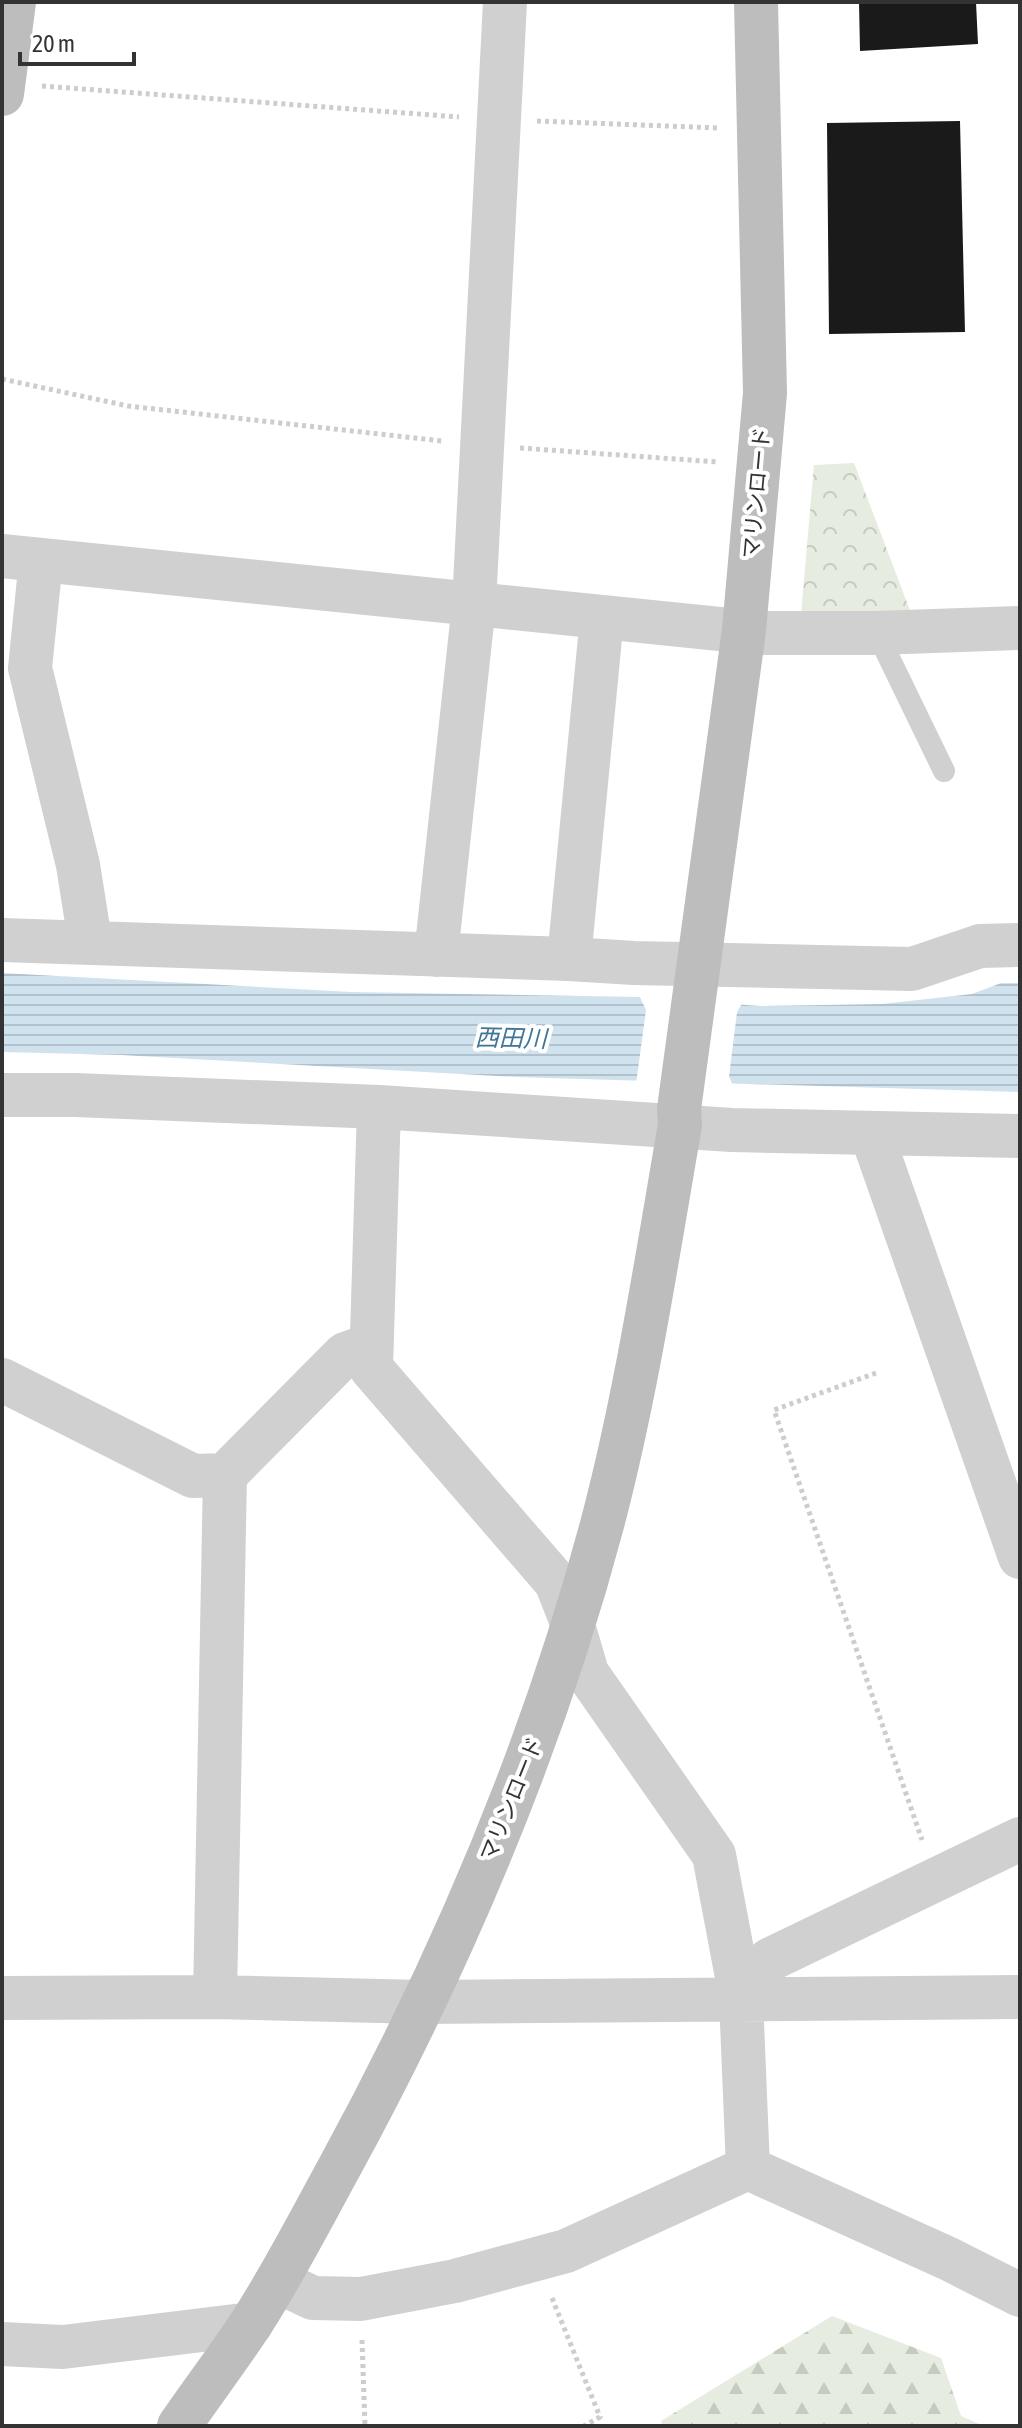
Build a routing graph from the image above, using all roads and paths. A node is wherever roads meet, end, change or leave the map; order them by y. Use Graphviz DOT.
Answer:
graph roads {
  1 [pos="14,2"];
  2 [pos="505,2"];
  3 [pos="756,2"];
  4 [pos="3,89"];
  5 [pos="498,119"];
  6 [pos="760,129"];
  7 [pos="2,379"];
  8 [pos="480,445"];
  9 [pos="758,465"];
  10 [pos="22,558"];
  11 [pos="474,604"];
  12 [pos="602,617"];
  13 [pos="1020,628"];
  14 [pos="744,630"];
  15 [pos="877,633"];
  16 [pos="944,771"];
  17 [pos="2,940"];
  18 [pos="90,941"];
  19 [pos="1020,945"];
  20 [pos="436,955"];
  21 [pos="569,959"];
  22 [pos="696,972"];
  23 [pos="2,1095"];
  24 [pos="379,1107"];
  25 [pos="680,1117"];
  26 [pos="872,1135"];
  27 [pos="1020,1136"];
  28 [pos="371,1345"];
  29 [pos="876,1373"];
  30 [pos="2,1380"];
  31 [pos="1002,1448"];
  32 [pos="225,1475"];
  33 [pos="1020,1557"];
  34 [pos="573,1625"];
  35 [pos="1020,1839"];
  36 [pos="935,1879"];
  37 [pos="215,1997"];
  38 [pos="1020,1997"];
  39 [pos="2,1998"];
  40 [pos="741,1998"];
  41 [pos="422,2002"];
  42 [pos="748,2168"];
  43 [pos="536,2260"];
  44 [pos="277,2281"];
  45 [pos="1020,2295"];
  46 [pos="361,2299"];
  47 [pos="251,2324"];
  48 [pos="2,2344"];
  49 [pos="179,2426"];
  50 [pos="365,2426"];
  51 [pos="584,2426"];
  1 -- 4 [label="street"];
  2 -- 5 [label="street"];
  3 -- 6 [label="street, マリンロード"];
  4 -- 5 [label="path"];
  5 -- 6 [label="path"];
  5 -- 8 [label="street"];
  6 -- 9 [label="street, マリンロード"];
  7 -- 8 [label="path"];
  8 -- 9 [label="path"];
  8 -- 11 [label="street"];
  9 -- 14 [label="street, マリンロード"];
  10 -- 11 [label="street"];
  10 -- 18 [label="street"];
  11 -- 12 [label="street"];
  11 -- 20 [label="street"];
  12 -- 14 [label="street"];
  12 -- 21 [label="street"];
  13 -- 15 [label="street"];
  14 -- 15 [label="street"];
  14 -- 22 [label="street, マリンロード"];
  15 -- 16 [label="lane"];
  17 -- 18 [label="street"];
  18 -- 20 [label="street"];
  19 -- 22 [label="street"];
  20 -- 21 [label="street"];
  21 -- 22 [label="street"];
  22 -- 25 [label="street, マリンロード"];
  23 -- 24 [label="street"];
  24 -- 25 [label="street"];
  24 -- 28 [label="street"];
  25 -- 26 [label="street"];
  25 -- 34 [label="street, マリンロード"];
  26 -- 27 [label="street"];
  26 -- 31 [label="street"];
  28 -- 32 [label="street"];
  28 -- 34 [label="street"];
  29 -- 36 [label="path"];
  30 -- 32 [label="street"];
  31 -- 33 [label="street"];
  32 -- 37 [label="street"];
  34 -- 40 [label="street"];
  34 -- 41 [label="street, マリンロード"];
  35 -- 36 [label="street"];
  36 -- 40 [label="street"];
  37 -- 39 [label="street"];
  37 -- 41 [label="street"];
  38 -- 40 [label="street"];
  40 -- 41 [label="street"];
  40 -- 42 [label="street"];
  41 -- 44 [label="street, マリンロード"];
  42 -- 43 [label="street"];
  42 -- 45 [label="street"];
  43 -- 46 [label="street"];
  43 -- 51 [label="path"];
  44 -- 46 [label="street"];
  44 -- 47 [label="street, マリンロード"];
  46 -- 50 [label="path"];
  47 -- 48 [label="street"];
  47 -- 49 [label="street, マリンロード"];
}
